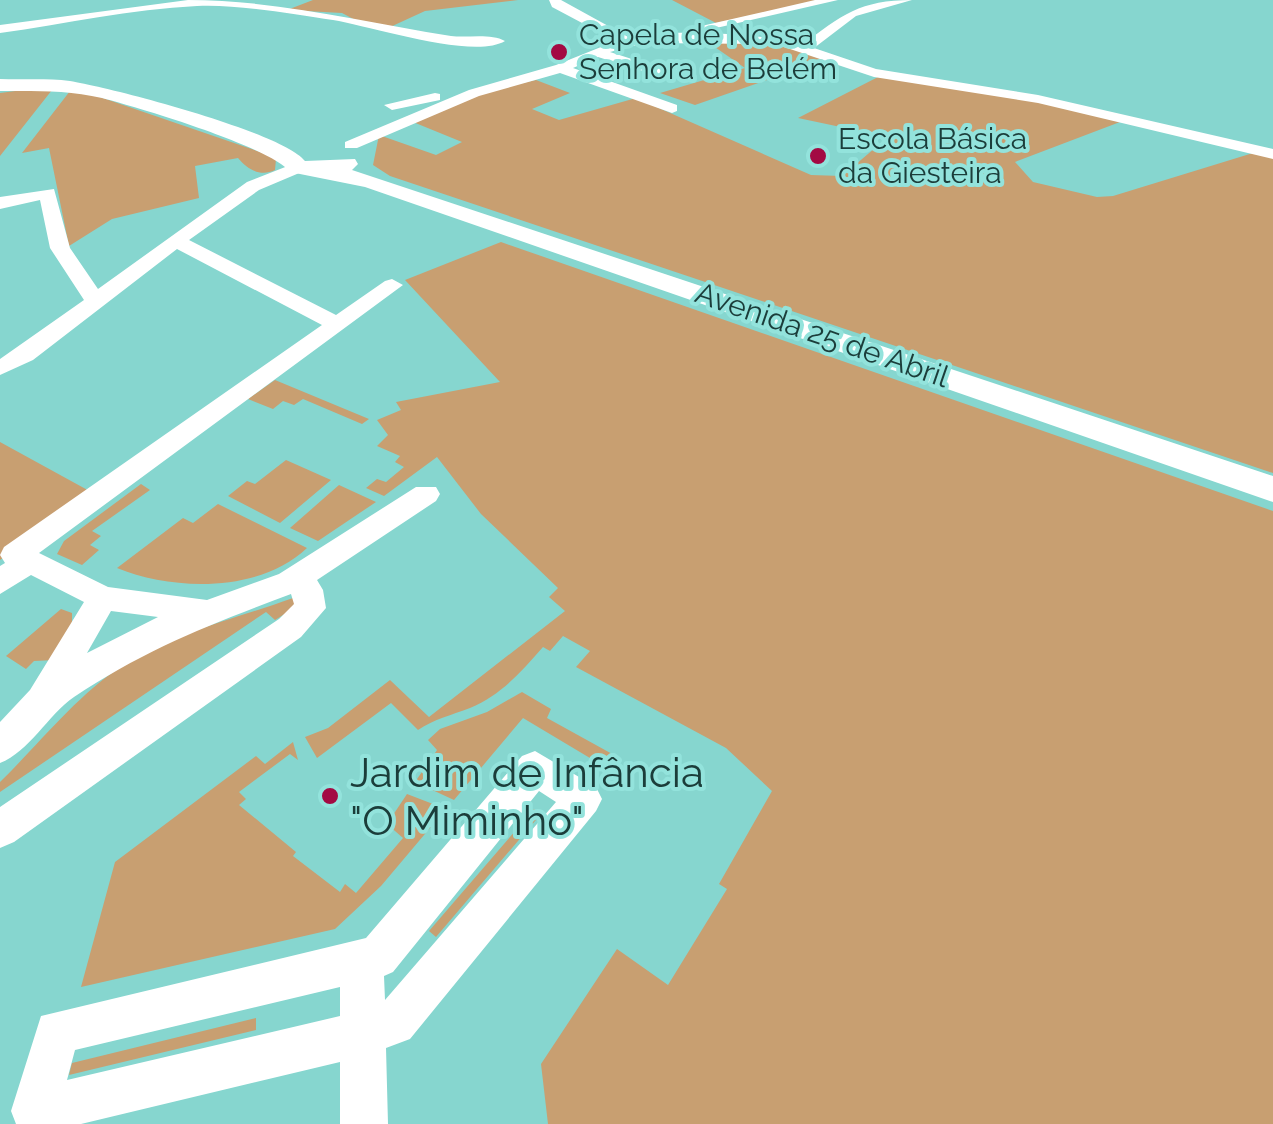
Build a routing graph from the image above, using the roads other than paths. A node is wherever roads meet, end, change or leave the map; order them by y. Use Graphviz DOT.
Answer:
graph roads {
  1 [pos="555,0"];
  2 [pos="832,0"];
  3 [pos="906,0"];
  4 [pos="0,29"];
  5 [pos="608,31"];
  6 [pos="824,34"];
  7 [pos="636,37"];
  8 [pos="776,40"];
  9 [pos="498,41"];
  10 [pos="801,47"];
  11 [pos="596,52"];
  12 [pos="561,68"];
  13 [pos="685,70"];
  14 [pos="424,80"];
  15 [pos="0,85"];
  16 [pos="439,102"];
  17 [pos="392,104"];
  18 [pos="672,108"];
  19 [pos="258,143"];
  20 [pos="320,143"];
  21 [pos="1273,154"];
  22 [pos="360,161"];
  23 [pos="304,165"];
  24 [pos="0,204"];
  25 [pos="176,241"];
  26 [pos="392,284"];
  27 [pos="96,301"];
  28 [pos="337,324"];
  29 [pos="0,368"];
  30 [pos="1273,489"];
  31 [pos="426,494"];
  32 [pos="29,561"];
  33 [pos="294,579"];
  34 [pos="0,582"];
  35 [pos="102,598"];
  36 [pos="207,612"];
  37 [pos="42,700"];
  38 [pos="0,747"];
  39 [pos="0,829"];
  40 [pos="362,964"];
  41 [pos="362,1034"];
  42 [pos="364,1124"];
  1 -- 5 [label="street"];
  2 -- 7 [label="street"];
  3 -- 6 [label="street"];
  4 -- 9 [label="street"];
  5 -- 7 [label="street"];
  5 -- 7 [label="street"];
  6 -- 8 [label="street"];
  6 -- 10 [label="street"];
  7 -- 8 [label="street"];
  7 -- 11 [label="street"];
  8 -- 10 [label="street"];
  10 -- 21 [label="street"];
  11 -- 12 [label="street"];
  11 -- 13 [label="street"];
  12 -- 16 [label="street"];
  12 -- 18 [label="street"];
  14 -- 16 [label="street"];
  15 -- 19 [label="main road, Avenida 25 de Abril"];
  16 -- 17 [label="street"];
  16 -- 22 [label="street"];
  19 -- 20 [label="main road, Avenida 25 de Abril"];
  19 -- 23 [label="main road, Avenida 25 de Abril"];
  20 -- 22 [label="main road, Avenida 25 de Abril"];
  20 -- 23 [label="main road"];
  22 -- 23 [label="main road, Avenida 25 de Abril"];
  22 -- 30 [label="main road, Avenida 25 de Abril"];
  23 -- 25 [label="street"];
  24 -- 27 [label="street"];
  25 -- 27 [label="street"];
  25 -- 28 [label="street"];
  26 -- 28 [label="street"];
  27 -- 29 [label="street"];
  28 -- 32 [label="street"];
  31 -- 33 [label="street"];
  32 -- 34 [label="street"];
  32 -- 35 [label="street"];
  33 -- 36 [label="street"];
  33 -- 39 [label="street"];
  35 -- 36 [label="street"];
  35 -- 37 [label="street"];
  36 -- 37 [label="street"];
  37 -- 38 [label="street"];
  40 -- 41 [label="street"];
  40 -- 41 [label="street"];
  40 -- 41 [label="street"];
  41 -- 42 [label="street"];
}
